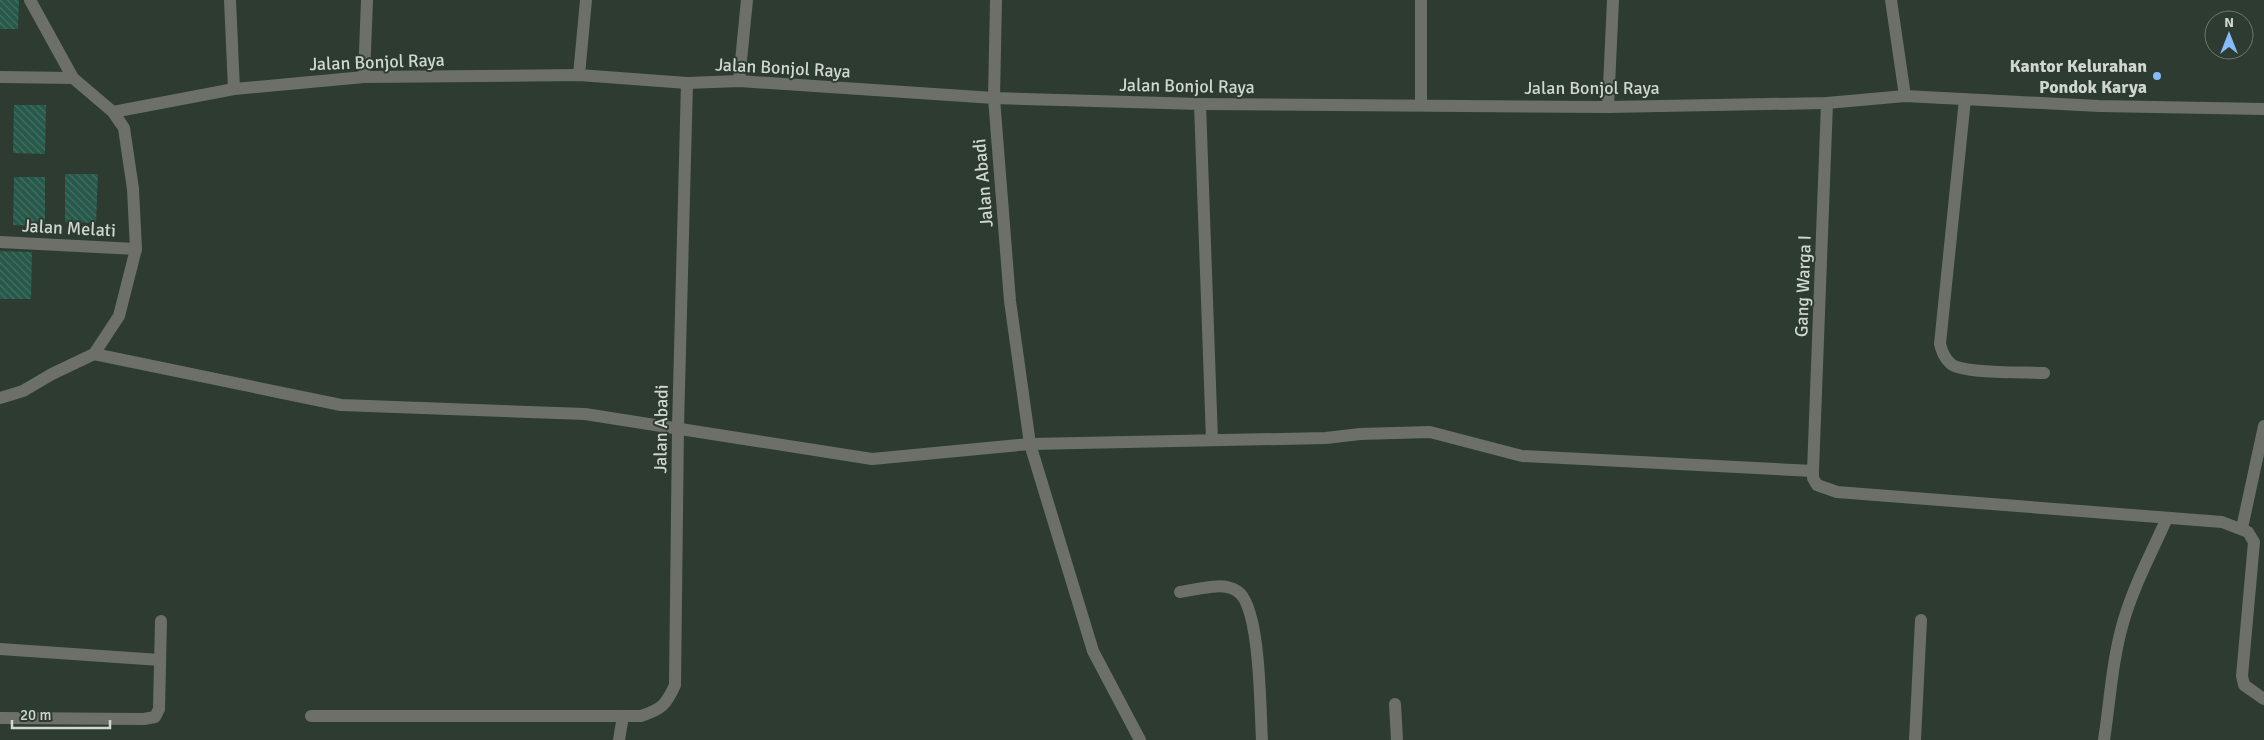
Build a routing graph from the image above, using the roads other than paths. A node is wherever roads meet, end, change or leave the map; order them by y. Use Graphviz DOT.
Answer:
graph roads {
  1 [pos="30,0"];
  2 [pos="230,0"];
  3 [pos="367,0"];
  4 [pos="586,0"];
  5 [pos="747,0"];
  6 [pos="996,0"];
  7 [pos="1421,0"];
  8 [pos="1613,0"];
  9 [pos="1891,0"];
  10 [pos="579,75"];
  11 [pos="0,77"];
  12 [pos="73,78"];
  13 [pos="364,78"];
  14 [pos="739,81"];
  15 [pos="687,83"];
  16 [pos="234,89"];
  17 [pos="1906,96"];
  18 [pos="994,98"];
  19 [pos="1965,100"];
  20 [pos="1828,103"];
  21 [pos="1200,104"];
  22 [pos="1421,105"];
  23 [pos="1608,107"];
  24 [pos="2264,109"];
  25 [pos="113,112"];
  26 [pos="0,242"];
  27 [pos="136,249"];
  28 [pos="94,354"];
  29 [pos="2044,373"];
  30 [pos="0,398"];
  31 [pos="2264,426"];
  32 [pos="678,427"];
  33 [pos="1212,440"];
  34 [pos="1030,444"];
  35 [pos="1813,472"];
  36 [pos="2167,518"];
  37 [pos="2242,528"];
  38 [pos="1180,592"];
  39 [pos="1921,620"];
  40 [pos="161,622"];
  41 [pos="0,649"];
  42 [pos="160,660"];
  43 [pos="2264,699"];
  44 [pos="1395,704"];
  45 [pos="311,716"];
  46 [pos="622,716"];
  47 [pos="0,718"];
  48 [pos="619,740"];
  49 [pos="1140,740"];
  50 [pos="1262,740"];
  51 [pos="1397,740"];
  52 [pos="1915,740"];
  53 [pos="2104,740"];
  1 -- 12 [label="street"];
  2 -- 16 [label="street"];
  3 -- 13 [label="street"];
  4 -- 10 [label="street"];
  5 -- 14 [label="street"];
  6 -- 18 [label="street, Jalan Abadi"];
  7 -- 22 [label="street"];
  8 -- 23 [label="street"];
  9 -- 17 [label="street"];
  10 -- 13 [label="street, Jalan Bonjol Raya"];
  10 -- 15 [label="street, Jalan Bonjol Raya"];
  11 -- 12 [label="street"];
  12 -- 25 [label="street"];
  13 -- 16 [label="street, Jalan Bonjol Raya"];
  14 -- 15 [label="street, Jalan Bonjol Raya"];
  14 -- 18 [label="street, Jalan Bonjol Raya"];
  15 -- 32 [label="street, Jalan Abadi"];
  16 -- 25 [label="street, Jalan Bonjol Raya"];
  17 -- 19 [label="street, Jalan Bonjol Raya"];
  17 -- 20 [label="street, Jalan Bonjol Raya"];
  18 -- 21 [label="street, Jalan Bonjol Raya"];
  18 -- 34 [label="street, Jalan Abadi"];
  19 -- 24 [label="street, Jalan Bonjol Raya"];
  19 -- 29 [label="street"];
  20 -- 23 [label="street, Jalan Bonjol Raya"];
  20 -- 35 [label="street, Gang Warga I"];
  21 -- 22 [label="street, Jalan Bonjol Raya"];
  21 -- 33 [label="street"];
  22 -- 23 [label="street, Jalan Bonjol Raya"];
  25 -- 27 [label="street"];
  26 -- 27 [label="street, Jalan Melati"];
  27 -- 28 [label="street"];
  28 -- 30 [label="street"];
  28 -- 32 [label="street"];
  31 -- 37 [label="street"];
  32 -- 34 [label="street"];
  32 -- 46 [label="street, Jalan Abadi"];
  33 -- 34 [label="street"];
  33 -- 35 [label="street"];
  34 -- 49 [label="street, Jalan Abadi"];
  35 -- 36 [label="street"];
  36 -- 37 [label="street"];
  36 -- 53 [label="street"];
  37 -- 43 [label="street"];
  38 -- 50 [label="street"];
  39 -- 52 [label="street"];
  40 -- 42 [label="street"];
  41 -- 42 [label="street"];
  42 -- 47 [label="street"];
  44 -- 51 [label="street"];
  45 -- 46 [label="street, Jalan Abadi"];
  46 -- 48 [label="street"];
}
